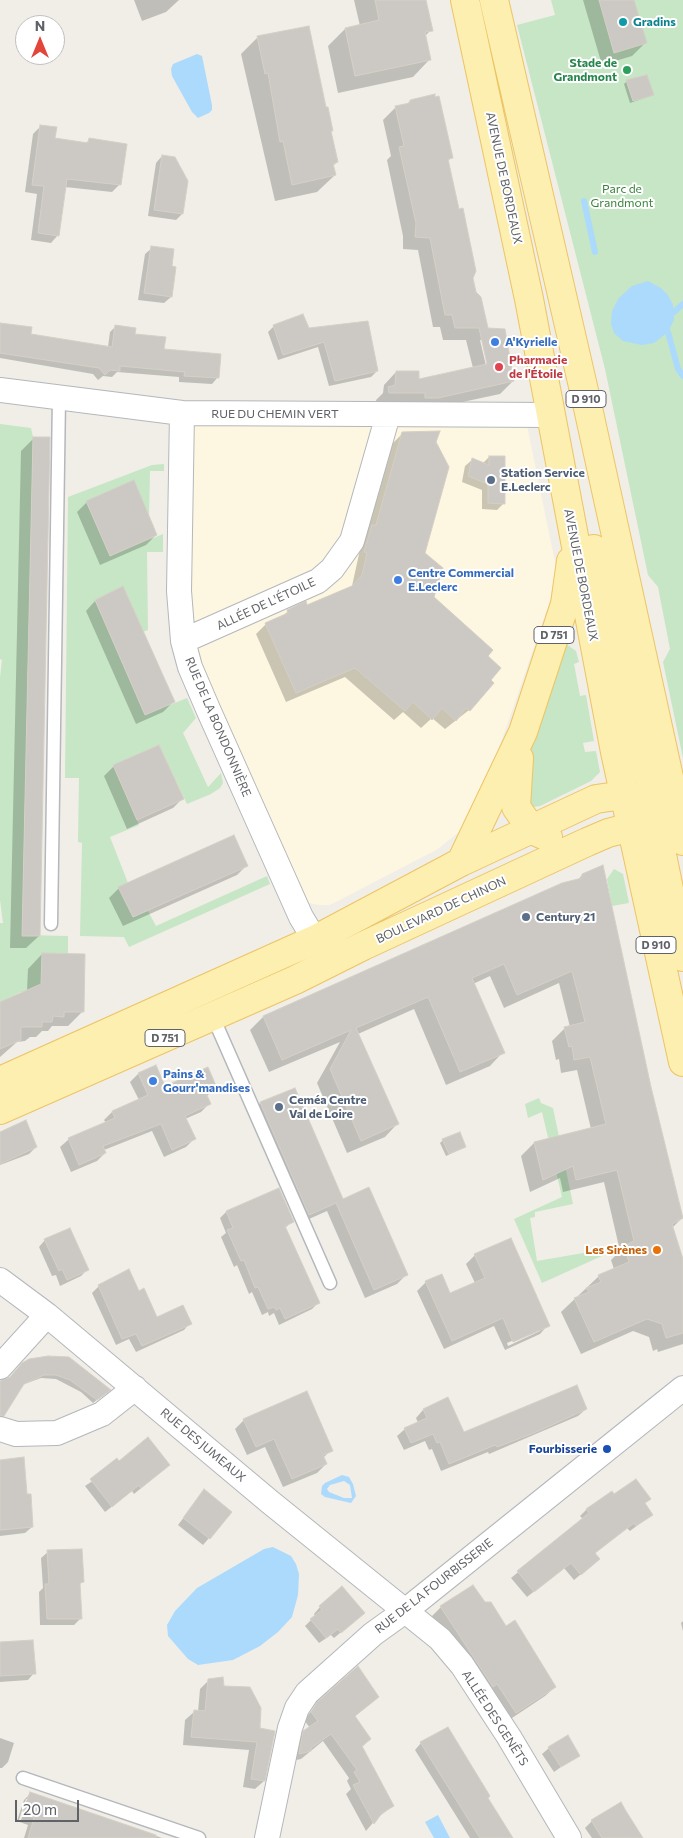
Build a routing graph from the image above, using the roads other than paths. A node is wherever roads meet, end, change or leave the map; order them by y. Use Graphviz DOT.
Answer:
graph roads {
  1 [pos="465,0"];
  2 [pos="494,0"];
  3 [pos="0,390"];
  4 [pos="60,398"];
  5 [pos="182,413"];
  6 [pos="388,414"];
  7 [pos="552,415"];
  8 [pos="562,471"];
  9 [pos="574,535"];
  10 [pos="183,641"];
  11 [pos="523,732"];
  12 [pos="624,795"];
  13 [pos="678,799"];
  14 [pos="638,822"];
  15 [pos="532,830"];
  16 [pos="683,840"];
  17 [pos="581,845"];
  18 [pos="461,862"];
  19 [pos="51,924"];
  20 [pos="316,939"];
  21 [pos="683,957"];
  22 [pos="329,963"];
  23 [pos="213,1017"];
  24 [pos="683,1062"];
  25 [pos="0,1081"];
  26 [pos="0,1110"];
  27 [pos="0,1280"];
  28 [pos="330,1283"];
  29 [pos="47,1316"];
  30 [pos="0,1367"];
  31 [pos="135,1388"];
  32 [pos="683,1388"];
  33 [pos="0,1429"];
  34 [pos="405,1611"];
  35 [pos="23,1778"];
  36 [pos="199,1838"];
  37 [pos="267,1838"];
  38 [pos="569,1838"];
  1 -- 7 [label="main road, AVENUE DE BORDEAUX / D 910"];
  2 -- 13 [label="main road, D 910"];
  3 -- 4 [label="street, RUE DU CHEMIN VERT"];
  4 -- 5 [label="street, RUE DU CHEMIN VERT"];
  4 -- 19 [label="lane"];
  5 -- 6 [label="street, RUE DU CHEMIN VERT"];
  5 -- 10 [label="street, RUE DE LA BONDONNIÈRE"];
  6 -- 7 [label="street, RUE DU CHEMIN VERT"];
  6 -- 10 [label="street, ALLÉE DE L'ÉTOILE"];
  7 -- 8 [label="main road, AVENUE DE BORDEAUX / D 910"];
  8 -- 9 [label="main road, AVENUE DE BORDEAUX / D 910"];
  8 -- 13 [label="main road"];
  9 -- 11 [label="main road, D 751"];
  9 -- 12 [label="main road, AVENUE DE BORDEAUX / D 910"];
  10 -- 20 [label="street, RUE DE LA BONDONNIÈRE"];
  11 -- 15 [label="main road, D 751"];
  11 -- 18 [label="main road, D 751"];
  12 -- 13 [label="main road, D 751"];
  12 -- 14 [label="main road, AVENUE DE BORDEAUX / D 910"];
  12 -- 15 [label="main road, D 751"];
  13 -- 14 [label="main road, BOULEVARD DE CHINON / D 751"];
  13 -- 16 [label="main road, D 910"];
  14 -- 17 [label="main road, BOULEVARD DE CHINON / D 751"];
  14 -- 21 [label="main road"];
  14 -- 24 [label="main road, AVENUE DE BORDEAUX / D 910"];
  15 -- 17 [label="main road"];
  15 -- 18 [label="main road, D 751"];
  17 -- 22 [label="main road, BOULEVARD DE CHINON / D 751"];
  18 -- 20 [label="main road, D 751"];
  20 -- 22 [label="street, RUE DE LA BONDONNIÈRE"];
  20 -- 25 [label="main road, D 751"];
  22 -- 23 [label="main road, BOULEVARD DE CHINON / D 751"];
  23 -- 26 [label="main road, BOULEVARD DE CHINON / D 751"];
  23 -- 28 [label="lane"];
  27 -- 29 [label="street, RUE DES JUMEAUX"];
  29 -- 30 [label="street"];
  29 -- 31 [label="street, RUE DES JUMEAUX"];
  31 -- 33 [label="street"];
  31 -- 34 [label="street, RUE DES JUMEAUX"];
  32 -- 34 [label="street, RUE DE LA FOURBISSERIE"];
  34 -- 37 [label="street, RUE DE LA FOURBISSERIE"];
  34 -- 38 [label="street, ALLÉE DES GENÊTS"];
  35 -- 36 [label="lane"];
}
